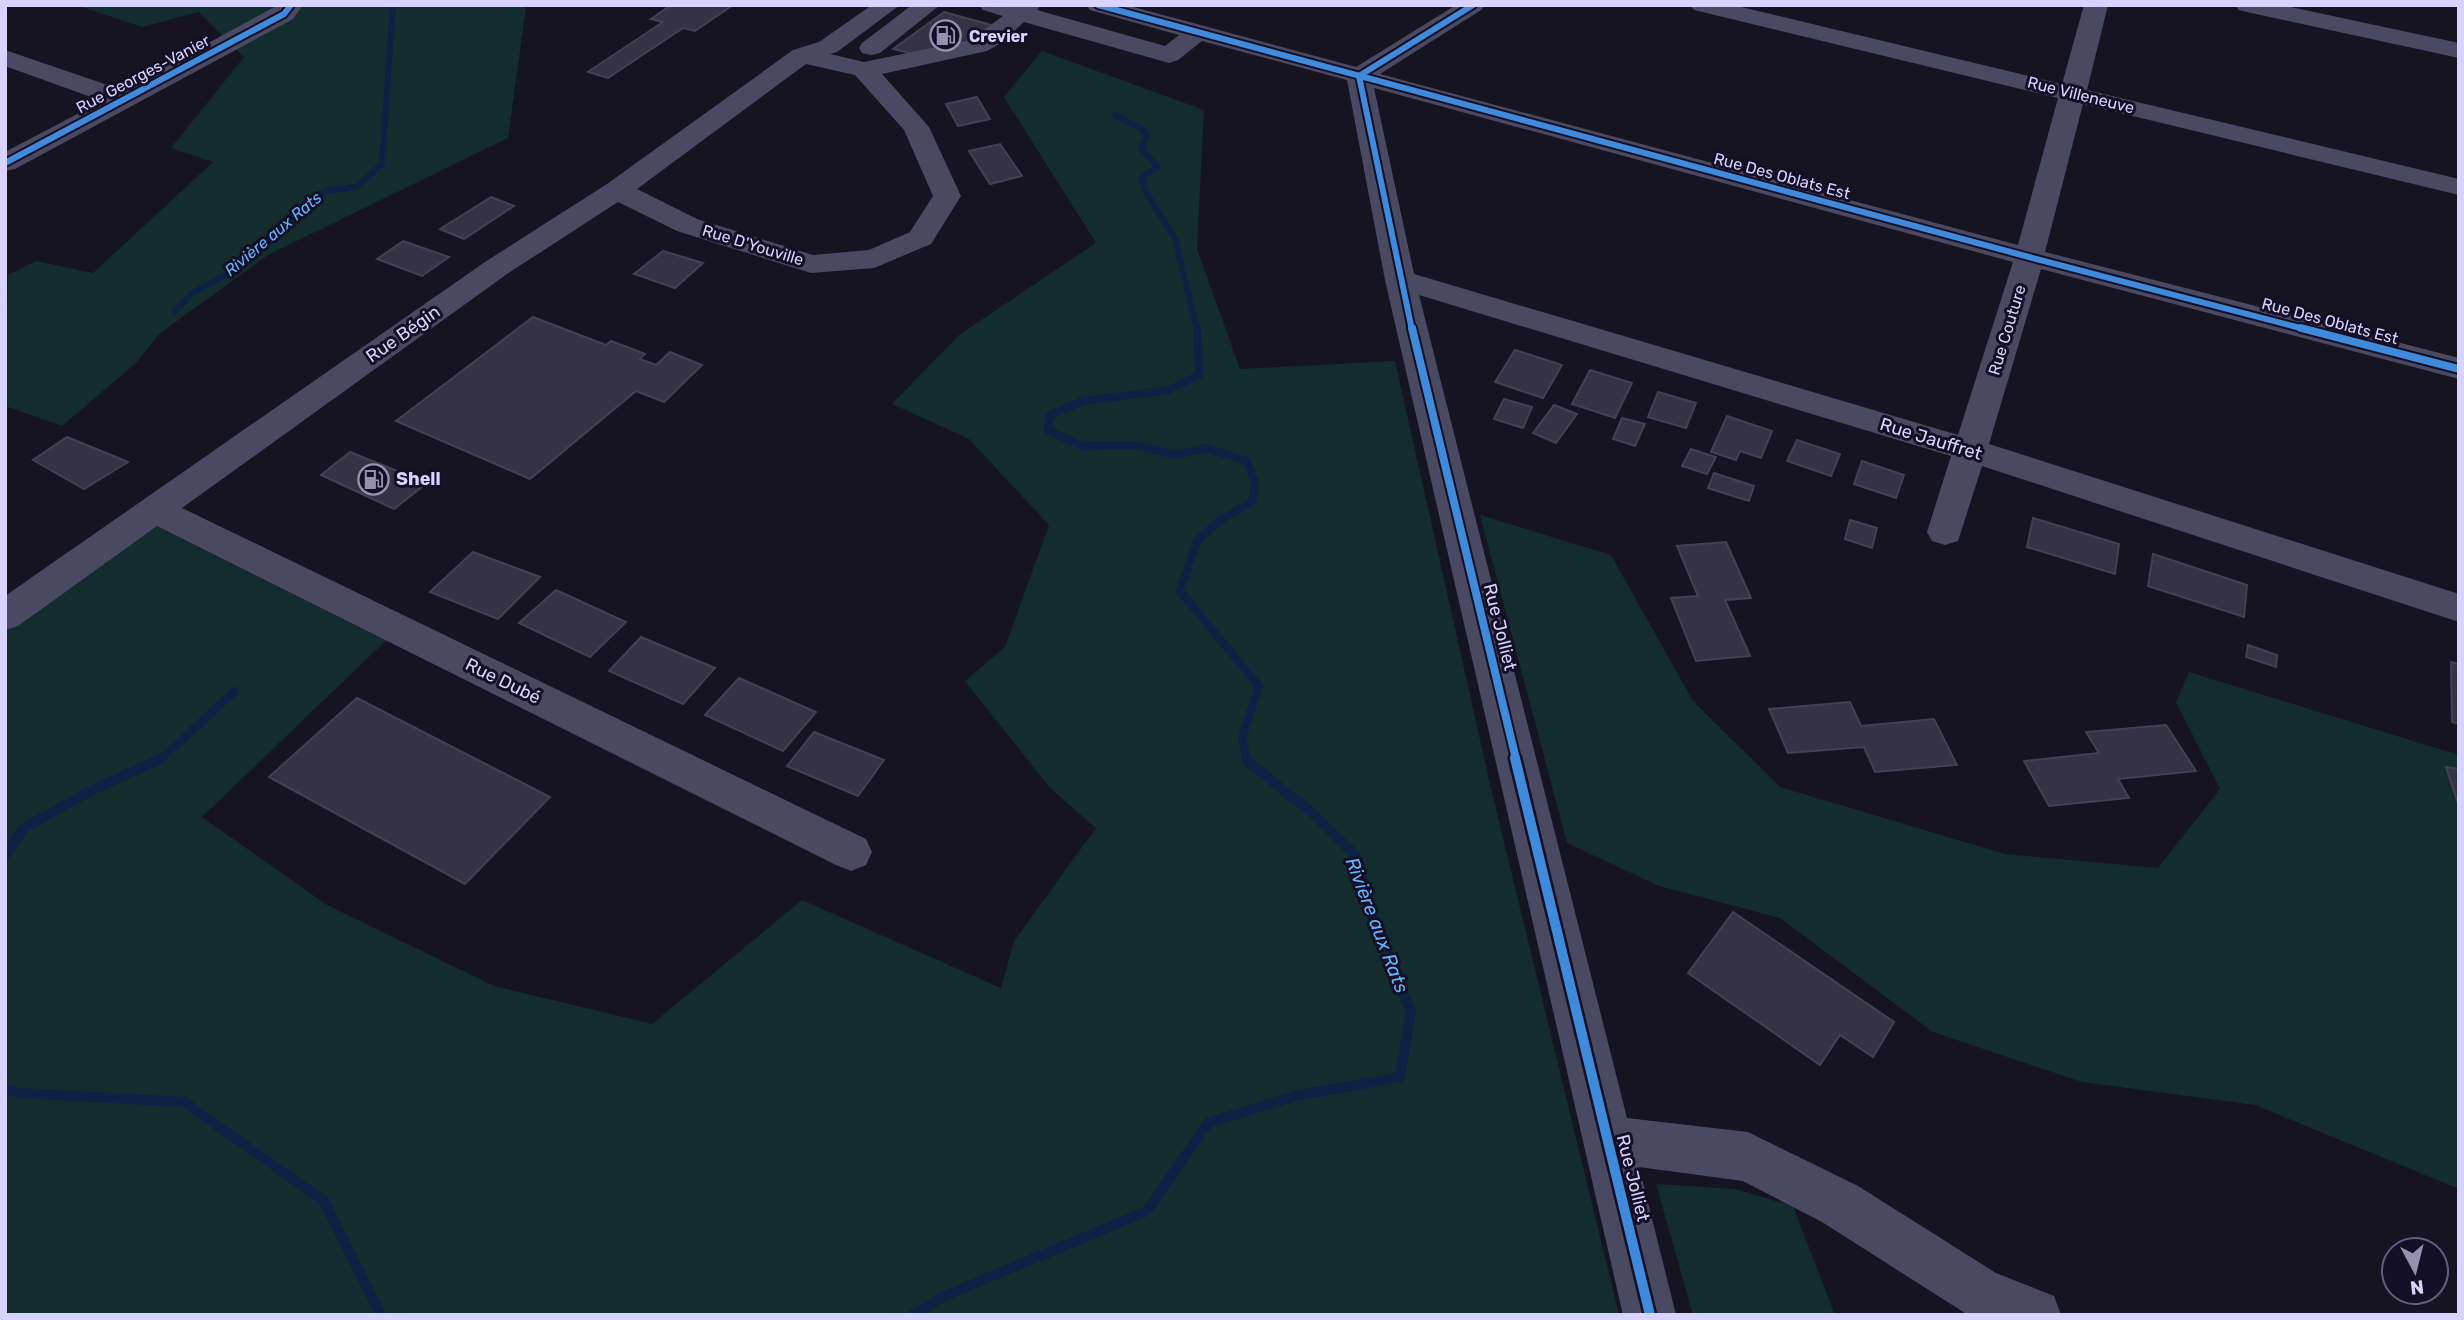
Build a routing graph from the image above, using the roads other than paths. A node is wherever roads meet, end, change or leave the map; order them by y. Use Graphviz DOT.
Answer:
graph roads {
  1 [pos="291,5"];
  2 [pos="856,5"];
  3 [pos="888,5"];
  4 [pos="991,5"];
  5 [pos="1098,5"];
  6 [pos="1473,5"];
  7 [pos="1702,5"];
  8 [pos="2096,5"];
  9 [pos="2247,5"];
  10 [pos="915,7"];
  11 [pos="1025,9"];
  12 [pos="853,31"];
  13 [pos="1198,32"];
  14 [pos="882,40"];
  15 [pos="2459,51"];
  16 [pos="802,55"];
  17 [pos="5,57"];
  18 [pos="856,67"];
  19 [pos="1359,76"];
  20 [pos="2073,93"];
  21 [pos="124,100"];
  22 [pos="5,163"];
  23 [pos="2459,187"];
  24 [pos="617,190"];
  25 [pos="2029,257"];
  26 [pos="1400,280"];
  27 [pos="2459,369"];
  28 [pos="1970,450"];
  29 [pos="155,510"];
  30 [pos="1945,532"];
  31 [pos="15,598"];
  32 [pos="2459,608"];
  33 [pos="851,852"];
  34 [pos="1608,1142"];
  35 [pos="1650,1315"];
  36 [pos="2035,1315"];
  1 -- 21 [label="street, Rue Georges-Vanier"];
  2 -- 16 [label="street, Rue Bégin"];
  3 -- 12 [label="street, Rue Bégin"];
  4 -- 11 [label="street"];
  5 -- 13 [label="street, Rue Des Oblats Est"];
  6 -- 19 [label="street"];
  7 -- 20 [label="street, Rue Villeneuve"];
  8 -- 20 [label="street, Rue Couture"];
  9 -- 15 [label="street"];
  10 -- 14 [label="street"];
  11 -- 13 [label="street"];
  11 -- 18 [label="street"];
  12 -- 14 [label="street"];
  12 -- 16 [label="street, Rue Bégin"];
  13 -- 19 [label="street, Rue Des Oblats Est"];
  14 -- 18 [label="street"];
  16 -- 18 [label="street"];
  16 -- 24 [label="street, Rue Bégin"];
  17 -- 21 [label="street"];
  18 -- 24 [label="street, Rue D'Youville"];
  19 -- 25 [label="street, Rue Des Oblats Est"];
  19 -- 26 [label="street, Rue Jolliet"];
  20 -- 23 [label="street, Rue Villeneuve"];
  20 -- 25 [label="street, Rue Couture"];
  21 -- 22 [label="street, Rue Georges-Vanier"];
  24 -- 29 [label="street, Rue Bégin"];
  25 -- 27 [label="street, Rue Des Oblats Est"];
  25 -- 28 [label="street, Rue Couture"];
  26 -- 28 [label="street, Rue Jauffret"];
  26 -- 34 [label="street, Rue Jolliet"];
  28 -- 30 [label="street, Rue Couture"];
  28 -- 32 [label="street, Rue Jauffret"];
  29 -- 31 [label="street, Rue Bégin"];
  29 -- 33 [label="street, Rue Dubé"];
  34 -- 35 [label="street, Rue Jolliet"];
  34 -- 36 [label="street"];
}
